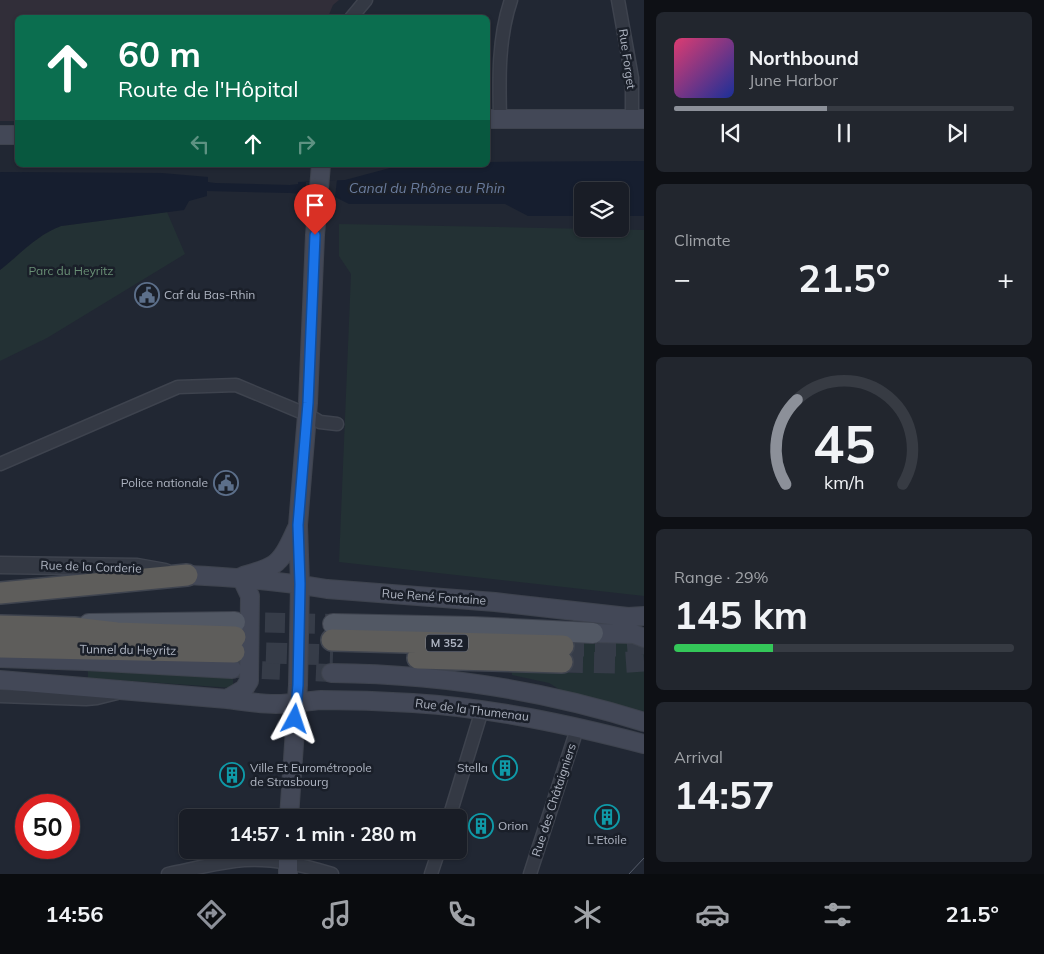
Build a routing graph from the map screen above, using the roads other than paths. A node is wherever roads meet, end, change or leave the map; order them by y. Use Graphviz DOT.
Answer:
graph roads {
  1 [pos="366,0"];
  2 [pos="511,0"];
  3 [pos="618,0"];
  4 [pos="354,15"];
  5 [pos="494,119"];
  6 [pos="638,119"];
  7 [pos="0,134"];
  8 [pos="15,135"];
  9 [pos="320,169"];
  10 [pos="308,415"];
  11 [pos="337,424"];
  12 [pos="0,464"];
  13 [pos="298,525"];
  14 [pos="0,565"];
  15 [pos="187,575"];
  16 [pos="241,577"];
  17 [pos="300,584"];
  18 [pos="0,593"];
  19 [pos="639,619"];
  20 [pos="0,626"];
  21 [pos="593,633"];
  22 [pos="644,638"];
  23 [pos="234,645"];
  24 [pos="0,647"];
  25 [pos="332,648"];
  26 [pos="562,654"];
  27 [pos="0,658"];
  28 [pos="0,680"];
  29 [pos="124,691"];
  30 [pos="0,696"];
  31 [pos="227,699"];
  32 [pos="297,702"];
  33 [pos="482,710"];
  34 [pos="644,722"];
  35 [pos="578,726"];
  36 [pos="644,744"];
  37 [pos="290,809"];
  38 [pos="452,809"];
  39 [pos="436,859"];
  40 [pos="288,862"];
  41 [pos="168,874"];
  42 [pos="332,874"];
  43 [pos="431,874"];
  44 [pos="530,874"];
  1 -- 4 [label="street"];
  2 -- 5 [label="street"];
  3 -- 6 [label="street, Rue Forget"];
  5 -- 6 [label="main road"];
  7 -- 8 [label="main road"];
  9 -- 10 [label="main road"];
  10 -- 11 [label="street"];
  10 -- 12 [label="street"];
  10 -- 13 [label="main road"];
  13 -- 16 [label="main road"];
  13 -- 17 [label="main road"];
  14 -- 15 [label="street, Rue de la Corderie"];
  15 -- 16 [label="main road, Rue de la Corderie"];
  15 -- 18 [label="highway"];
  16 -- 17 [label="main road, Rue René Fontaine"];
  16 -- 31 [label="main road"];
  17 -- 19 [label="main road, Rue René Fontaine"];
  17 -- 32 [label="main road"];
  20 -- 23 [label="highway, Tunnel du Heyritz"];
  21 -- 22 [label="main road"];
  21 -- 25 [label="main road"];
  23 -- 24 [label="highway, Tunnel du Heyritz"];
  23 -- 27 [label="main road"];
  25 -- 26 [label="highway, M 352"];
  25 -- 34 [label="main road"];
  28 -- 29 [label="main road, Rue de la Thumenau"];
  29 -- 30 [label="street"];
  29 -- 31 [label="main road, Rue de la Thumenau"];
  31 -- 32 [label="main road, Rue de la Thumenau"];
  32 -- 33 [label="main road, Rue de la Thumenau"];
  32 -- 37 [label="main road"];
  33 -- 35 [label="main road, Rue de la Thumenau"];
  33 -- 38 [label="street"];
  35 -- 36 [label="main road, Rue de la Thumenau"];
  35 -- 44 [label="street, Rue des Châtaigniers"];
  39 -- 43 [label="street"];
  40 -- 41 [label="street"];
  40 -- 42 [label="street"];
}
